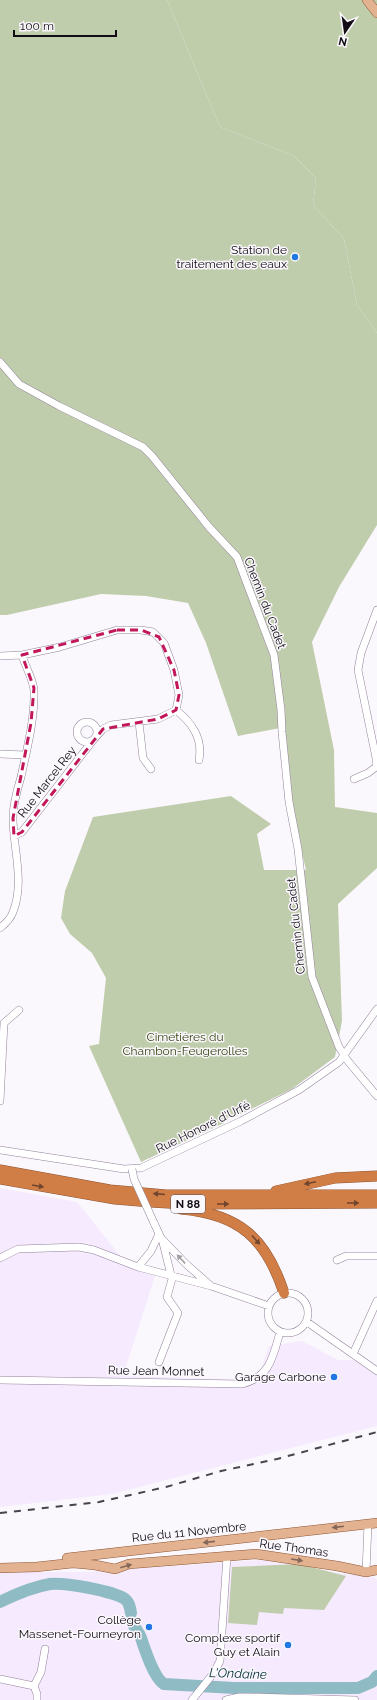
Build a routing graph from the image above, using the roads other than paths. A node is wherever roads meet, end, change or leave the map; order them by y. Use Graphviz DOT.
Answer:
graph roads {
  1 [pos="367,0"];
  2 [pos="377,13"];
  3 [pos="0,362"];
  4 [pos="377,610"];
  5 [pos="22,655"];
  6 [pos="0,656"];
  7 [pos="176,710"];
  8 [pos="139,722"];
  9 [pos="0,754"];
  10 [pos="26,755"];
  11 [pos="199,760"];
  12 [pos="151,769"];
  13 [pos="354,779"];
  14 [pos="14,836"];
  15 [pos="0,928"];
  16 [pos="377,1009"];
  17 [pos="19,1010"];
  18 [pos="2,1020"];
  19 [pos="345,1055"];
  20 [pos="377,1096"];
  21 [pos="0,1102"];
  22 [pos="0,1150"];
  23 [pos="132,1169"];
  24 [pos="0,1170"];
  25 [pos="377,1176"];
  26 [pos="0,1179"];
  27 [pos="73,1192"];
  28 [pos="254,1195"];
  29 [pos="377,1195"];
  30 [pos="377,1203"];
  31 [pos="160,1236"];
  32 [pos="377,1256"];
  33 [pos="0,1258"];
  34 [pos="337,1260"];
  35 [pos="138,1267"];
  36 [pos="171,1275"];
  37 [pos="211,1286"];
  38 [pos="284,1293"];
  39 [pos="377,1301"];
  40 [pos="269,1306"];
  41 [pos="307,1322"];
  42 [pos="280,1332"];
  43 [pos="353,1354"];
  44 [pos="160,1362"];
  45 [pos="377,1371"];
  46 [pos="0,1380"];
  47 [pos="373,1523"];
  48 [pos="113,1552"];
  49 [pos="227,1556"];
  50 [pos="2,1568"];
  51 [pos="111,1568"];
  52 [pos="377,1570"];
  53 [pos="366,1572"];
  54 [pos="45,1648"];
  55 [pos="0,1679"];
  56 [pos="34,1686"];
  57 [pos="195,1698"];
  58 [pos="37,1700"];
  59 [pos="226,1700"];
  60 [pos="354,1700"];
  1 -- 2 [label="main road"];
  3 -- 19 [label="street, Chemin du Cadet"];
  4 -- 13 [label="street"];
  5 -- 6 [label="street"];
  5 -- 7 [label="street"];
  5 -- 10 [label="street"];
  7 -- 8 [label="street, Rue Marcel Rey"];
  7 -- 11 [label="street"];
  8 -- 12 [label="street"];
  8 -- 14 [label="street, Rue Marcel Rey"];
  9 -- 10 [label="street"];
  10 -- 14 [label="street"];
  14 -- 15 [label="street"];
  16 -- 19 [label="street, Rue Honoré d'Urfé"];
  17 -- 18 [label="street"];
  18 -- 21 [label="street"];
  19 -- 20 [label="street, Chemin du Cadet"];
  19 -- 23 [label="street, Rue Honoré d'Urfé"];
  22 -- 23 [label="street, Rue Honoré d'Urfé"];
  23 -- 31 [label="street, bridge"];
  28 -- 24 [label="highway, N 88, one-way"];
  25 -- 28 [label="highway, one-way"];
  26 -- 27 [label="highway, N 88, one-way"];
  27 -- 30 [label="highway, N 88, one-way"];
  27 -- 38 [label="highway, N 88, one-way"];
  28 -- 29 [label="highway, N 88"];
  31 -- 35 [label="street"];
  31 -- 36 [label="street"];
  37 -- 31 [label="street, one-way"];
  32 -- 34 [label="street"];
  33 -- 35 [label="street"];
  35 -- 36 [label="street"];
  36 -- 37 [label="street"];
  36 -- 44 [label="street"];
  37 -- 40 [label="street"];
  38 -- 40 [label="street"];
  38 -- 41 [label="street"];
  39 -- 43 [label="street"];
  40 -- 42 [label="street"];
  41 -- 42 [label="street"];
  41 -- 43 [label="street"];
  42 -- 46 [label="street, Rue Jean Monnet"];
  43 -- 45 [label="street"];
  47 -- 48 [label="main road, Rue du 11 Novembre, one-way"];
  47 -- 53 [label="street"];
  48 -- 50 [label="main road, Rue du 11 Novembre"];
  48 -- 51 [label="main road"];
  51 -- 49 [label="main road, Rue Thomas, one-way"];
  49 -- 53 [label="main road, Rue Thomas, one-way"];
  49 -- 57 [label="street"];
  50 -- 51 [label="main road, Rue Thomas"];
  52 -- 53 [label="main road, Rue Thomas"];
  54 -- 56 [label="street"];
  55 -- 56 [label="street"];
  56 -- 58 [label="street"];
  59 -- 60 [label="street"];
}
